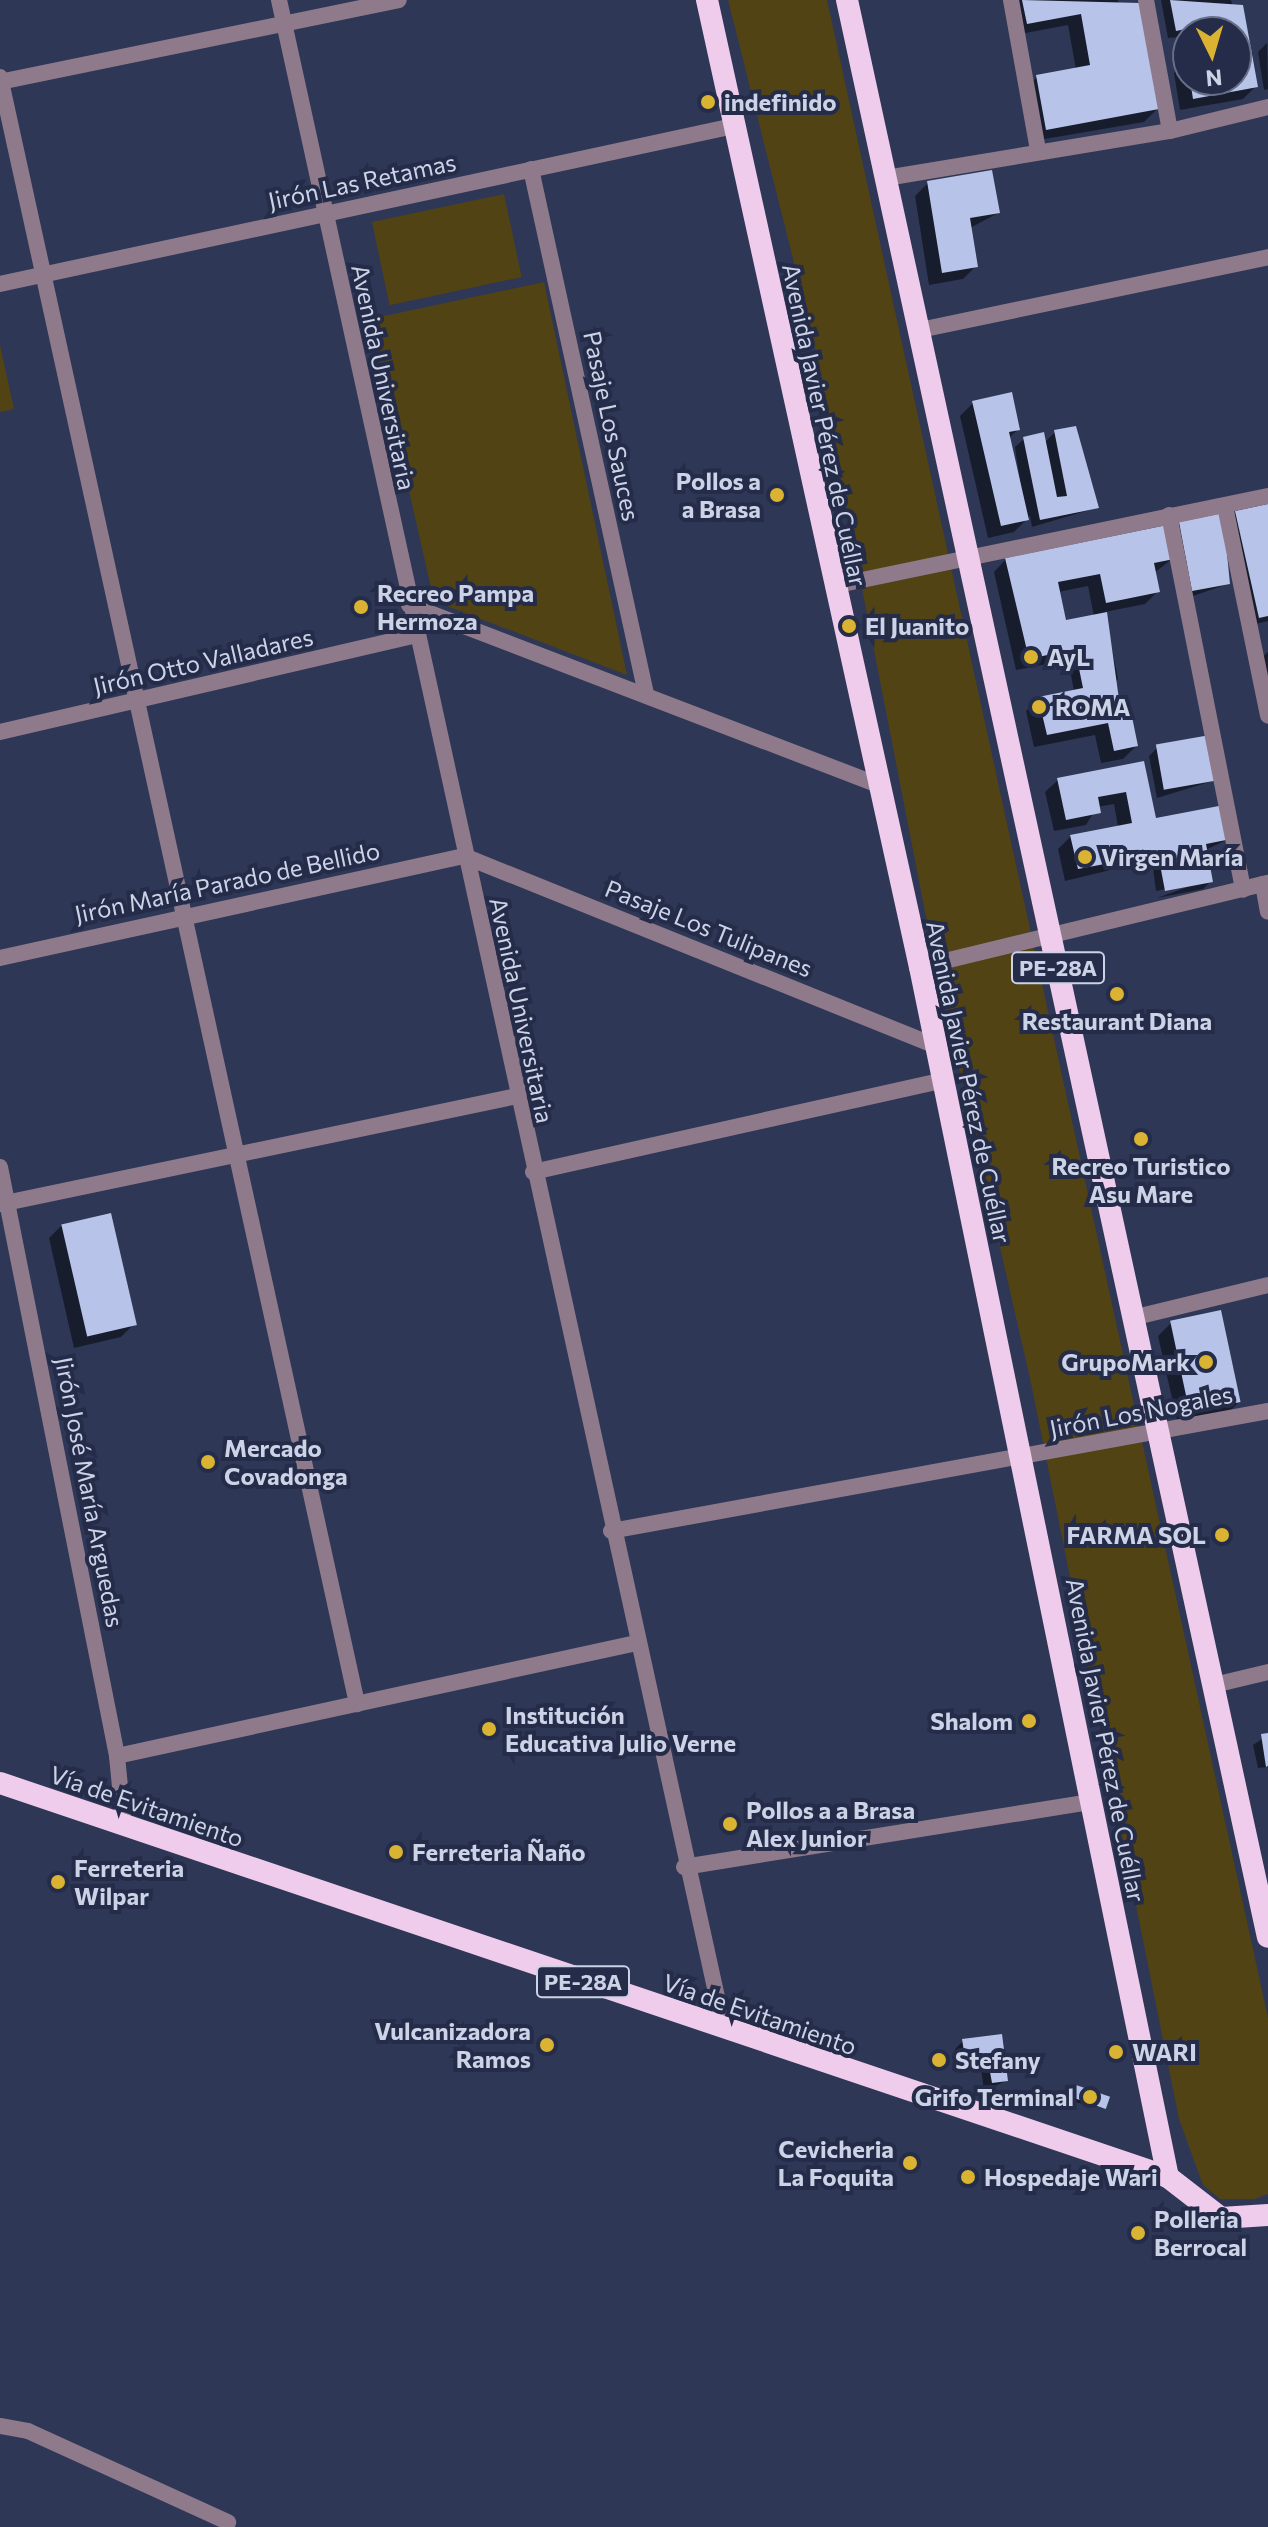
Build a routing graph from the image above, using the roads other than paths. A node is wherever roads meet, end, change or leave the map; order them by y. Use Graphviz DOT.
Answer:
graph roads {
  1 [pos="279,0"];
  2 [pos="399,0"];
  3 [pos="707,0"];
  4 [pos="847,0"];
  5 [pos="1011,0"];
  6 [pos="1146,0"];
  7 [pos="284,23"];
  8 [pos="0,80"];
  9 [pos="1268,107"];
  10 [pos="734,126"];
  11 [pos="1170,131"];
  12 [pos="1038,150"];
  13 [pos="531,169"];
  14 [pos="886,178"];
  15 [pos="324,214"];
  16 [pos="1268,257"];
  17 [pos="48,274"];
  18 [pos="0,284"];
  19 [pos="920,330"];
  20 [pos="1268,496"];
  21 [pos="1225,506"];
  22 [pos="1169,515"];
  23 [pos="969,553"];
  24 [pos="833,586"];
  25 [pos="409,605"];
  26 [pos="416,635"];
  27 [pos="646,694"];
  28 [pos="139,701"];
  29 [pos="1268,716"];
  30 [pos="0,732"];
  31 [pos="876,784"];
  32 [pos="464,856"];
  33 [pos="1265,883"];
  34 [pos="1243,890"];
  35 [pos="1268,912"];
  36 [pos="180,913"];
  37 [pos="1052,934"];
  38 [pos="0,958"];
  39 [pos="920,967"];
  40 [pos="936,1046"];
  41 [pos="943,1080"];
  42 [pos="517,1096"];
  43 [pos="236,1155"];
  44 [pos="0,1167"];
  45 [pos="533,1172"];
  46 [pos="5,1203"];
  47 [pos="1268,1285"];
  48 [pos="1132,1318"];
  49 [pos="1268,1411"];
  50 [pos="1158,1436"];
  51 [pos="1022,1457"];
  52 [pos="611,1531"];
  53 [pos="636,1643"];
  54 [pos="1268,1672"];
  55 [pos="1214,1685"];
  56 [pos="357,1704"];
  57 [pos="117,1756"];
  58 [pos="0,1783"];
  59 [pos="1091,1802"];
  60 [pos="124,1827"];
  61 [pos="684,1867"];
  62 [pos="1268,1937"];
  63 [pos="724,2029"];
  64 [pos="1168,2177"];
  65 [pos="1268,2215"];
  66 [pos="0,2426"];
  67 [pos="228,2522"];
  1 -- 7 [label="street, Avenida Universitaria"];
  2 -- 7 [label="street"];
  3 -- 10 [label="highway, Avenida Javier Pérez de Cuéllar"];
  4 -- 14 [label="highway, PE-28A"];
  5 -- 12 [label="street"];
  6 -- 11 [label="street"];
  7 -- 8 [label="street"];
  7 -- 15 [label="street, Avenida Universitaria"];
  8 -- 17 [label="street"];
  9 -- 11 [label="street"];
  10 -- 13 [label="street, Jirón Las Retamas"];
  10 -- 24 [label="highway, Avenida Javier Pérez de Cuéllar"];
  11 -- 12 [label="street"];
  12 -- 14 [label="street"];
  13 -- 15 [label="street, Jirón Las Retamas"];
  13 -- 27 [label="street, Pasaje Los Sauces"];
  14 -- 19 [label="highway, PE-28A"];
  15 -- 17 [label="street, Jirón Las Retamas"];
  15 -- 25 [label="street, Avenida Universitaria"];
  16 -- 19 [label="street"];
  17 -- 18 [label="street, Jirón Las Retamas"];
  17 -- 28 [label="street"];
  19 -- 23 [label="highway, PE-28A"];
  20 -- 21 [label="street"];
  21 -- 22 [label="street"];
  21 -- 29 [label="street"];
  22 -- 23 [label="street"];
  22 -- 34 [label="street"];
  23 -- 24 [label="street"];
  23 -- 37 [label="highway, PE-28A"];
  24 -- 31 [label="highway, Avenida Javier Pérez de Cuéllar"];
  25 -- 26 [label="street, Avenida Universitaria"];
  25 -- 27 [label="street"];
  26 -- 28 [label="street, Jirón Otto Valladares"];
  26 -- 32 [label="street, Avenida Universitaria"];
  27 -- 31 [label="street"];
  28 -- 30 [label="street, Jirón Otto Valladares"];
  28 -- 36 [label="street"];
  31 -- 39 [label="highway, Avenida Javier Pérez de Cuéllar"];
  32 -- 36 [label="street, Jirón María Parado de Bellido"];
  32 -- 40 [label="street, Pasaje Los Tulipanes"];
  32 -- 42 [label="street, Avenida Universitaria"];
  33 -- 34 [label="street"];
  33 -- 35 [label="street"];
  34 -- 37 [label="street"];
  36 -- 38 [label="street, Jirón María Parado de Bellido"];
  36 -- 43 [label="street"];
  37 -- 39 [label="street"];
  37 -- 48 [label="highway, PE-28A"];
  39 -- 40 [label="highway, Avenida Javier Pérez de Cuéllar"];
  40 -- 41 [label="highway, Avenida Javier Pérez de Cuéllar"];
  41 -- 45 [label="street"];
  41 -- 51 [label="highway, Avenida Javier Pérez de Cuéllar"];
  42 -- 43 [label="street"];
  42 -- 45 [label="street, Avenida Universitaria"];
  43 -- 46 [label="street"];
  43 -- 56 [label="street"];
  44 -- 46 [label="street, Jirón José María Arguedas"];
  45 -- 52 [label="street, Avenida Universitaria"];
  46 -- 57 [label="street, Jirón José María Arguedas"];
  47 -- 48 [label="street"];
  48 -- 50 [label="highway, PE-28A"];
  49 -- 50 [label="street, Jirón Los Nogales"];
  50 -- 51 [label="street, Jirón Los Nogales"];
  50 -- 55 [label="highway, PE-28A"];
  51 -- 52 [label="street, Jirón Los Nogales"];
  51 -- 59 [label="highway, Avenida Javier Pérez de Cuéllar"];
  52 -- 53 [label="street, Avenida Universitaria"];
  53 -- 56 [label="street"];
  53 -- 61 [label="street, Avenida Universitaria"];
  54 -- 55 [label="street"];
  55 -- 62 [label="highway, PE-28A"];
  56 -- 57 [label="street"];
  57 -- 60 [label="street, Jirón José María Arguedas"];
  58 -- 60 [label="highway, Vía de Evitamiento / PE-28A"];
  59 -- 61 [label="street"];
  59 -- 64 [label="highway, Avenida Javier Pérez de Cuéllar"];
  60 -- 63 [label="highway, Vía de Evitamiento / PE-28A"];
  61 -- 63 [label="street, Avenida Universitaria"];
  63 -- 64 [label="highway, Vía de Evitamiento / PE-28A"];
  64 -- 65 [label="highway, Vía de Evitamiento / PE-28A"];
  66 -- 67 [label="street"];
}
